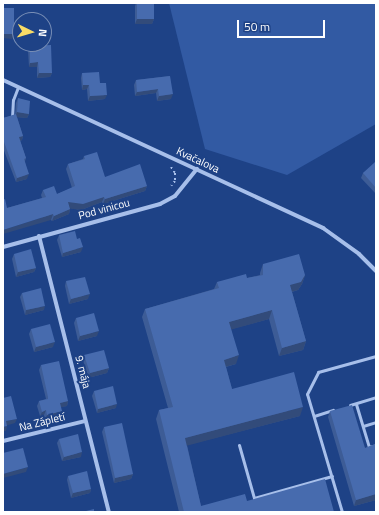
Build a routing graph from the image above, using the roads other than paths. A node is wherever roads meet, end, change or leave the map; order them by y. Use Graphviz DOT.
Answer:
graph roads {
  1 [pos="3,80"];
  2 [pos="18,87"];
  3 [pos="12,118"];
  4 [pos="197,169"];
  5 [pos="39,236"];
  6 [pos="3,247"];
  7 [pos="376,271"];
  8 [pos="376,356"];
  9 [pos="376,398"];
  10 [pos="356,404"];
  11 [pos="349,406"];
  12 [pos="335,410"];
  13 [pos="314,416"];
  14 [pos="85,421"];
  15 [pos="376,422"];
  16 [pos="363,426"];
  17 [pos="3,441"];
  18 [pos="239,445"];
  19 [pos="376,445"];
  20 [pos="332,476"];
  21 [pos="109,512"];
  22 [pos="342,512"];
  1 -- 2 [label="street, Kvačalova"];
  2 -- 3 [label="lane"];
  2 -- 4 [label="street, Kvačalova"];
  4 -- 5 [label="street, Pod vinicou"];
  4 -- 7 [label="street, Kvačalova"];
  5 -- 6 [label="street, Pod vinicou"];
  5 -- 14 [label="street, 9. mája"];
  8 -- 13 [label="lane"];
  9 -- 10 [label="lane"];
  10 -- 11 [label="lane"];
  10 -- 16 [label="lane"];
  12 -- 13 [label="lane"];
  13 -- 20 [label="lane"];
  14 -- 17 [label="street, Na Zápletí"];
  14 -- 21 [label="street, 9. mája"];
  15 -- 16 [label="lane"];
  16 -- 19 [label="lane"];
  18 -- 20 [label="lane"];
  20 -- 22 [label="lane"];
}
